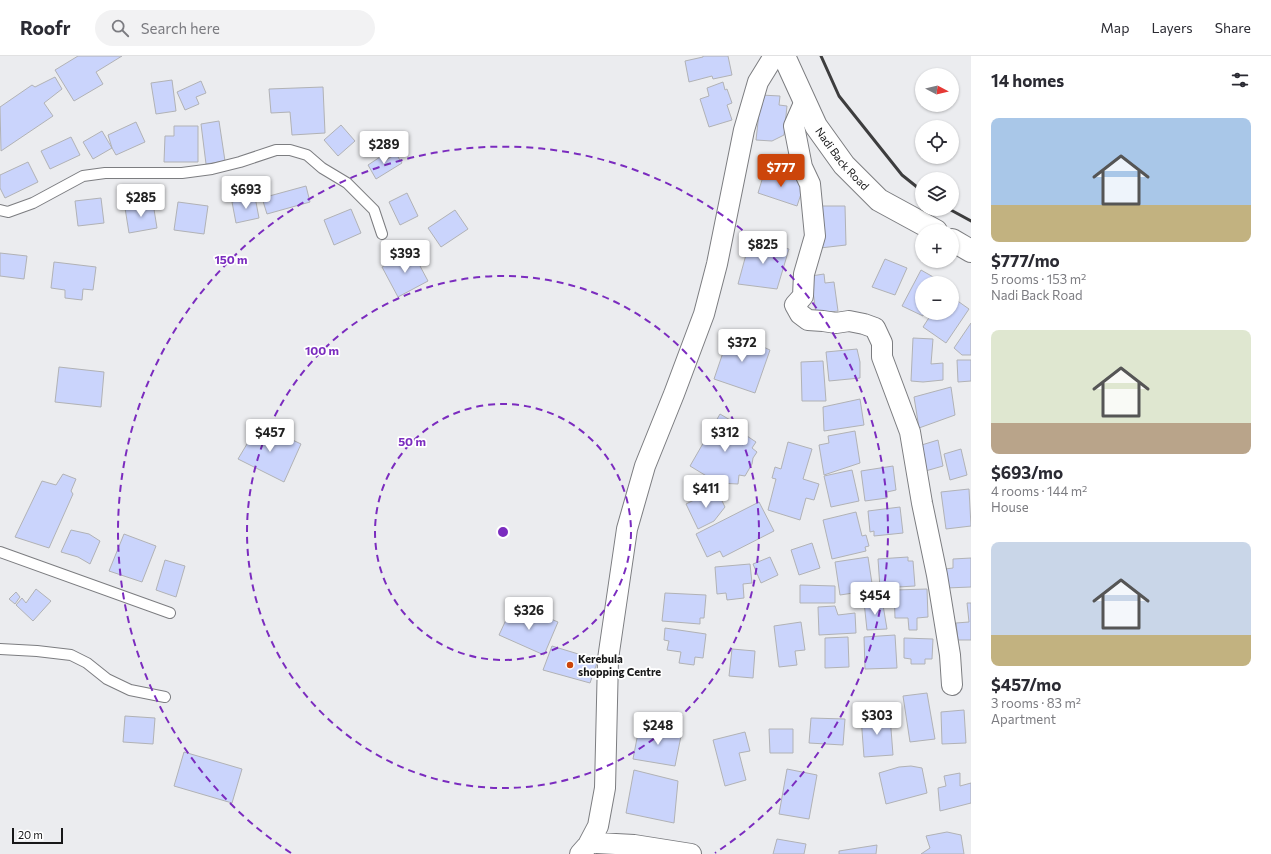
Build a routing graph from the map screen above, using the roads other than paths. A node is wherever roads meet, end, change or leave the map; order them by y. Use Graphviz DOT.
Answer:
graph roads {
  1 [pos="774,56"];
  2 [pos="784,56"];
  3 [pos="805,102"];
  4 [pos="0,210"];
  5 [pos="923,224"];
  6 [pos="382,234"];
  7 [pos="959,244"];
  8 [pos="971,251"];
  9 [pos="0,552"];
  10 [pos="170,613"];
  11 [pos="0,649"];
  12 [pos="952,685"];
  13 [pos="165,697"];
  14 [pos="585,847"];
  15 [pos="691,854"];
  1 -- 14 [label="street"];
  2 -- 3 [label="highway, Nadi Back Road"];
  3 -- 5 [label="highway, Nadi Back Road"];
  3 -- 12 [label="street"];
  4 -- 6 [label="lane"];
  7 -- 8 [label="highway"];
  9 -- 10 [label="lane"];
  11 -- 13 [label="lane"];
  14 -- 15 [label="street"];
}
